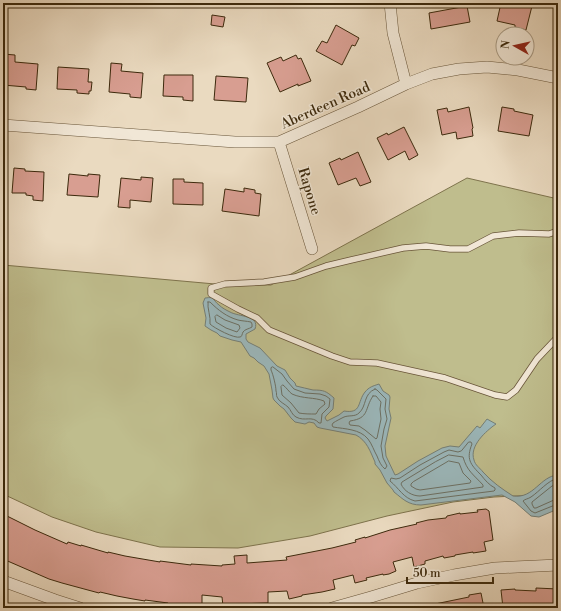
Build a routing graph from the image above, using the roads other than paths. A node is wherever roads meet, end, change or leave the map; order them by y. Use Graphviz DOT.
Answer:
graph roads {
  1 [pos="390,3"];
  2 [pos="558,78"];
  3 [pos="406,84"];
  4 [pos="3,125"];
  5 [pos="279,142"];
  6 [pos="558,231"];
  7 [pos="312,249"];
  8 [pos="558,338"];
  9 [pos="558,565"];
  10 [pos="3,581"];
  11 [pos="80,608"];
  12 [pos="332,608"];
  1 -- 3 [label="street"];
  2 -- 3 [label="street, Aberdeen Road"];
  3 -- 5 [label="street, Aberdeen Road"];
  4 -- 5 [label="street, Aberdeen Road"];
  5 -- 7 [label="street, Rapone"];
  6 -- 8 [label="lane"];
  9 -- 12 [label="street"];
  10 -- 11 [label="street"];
}
